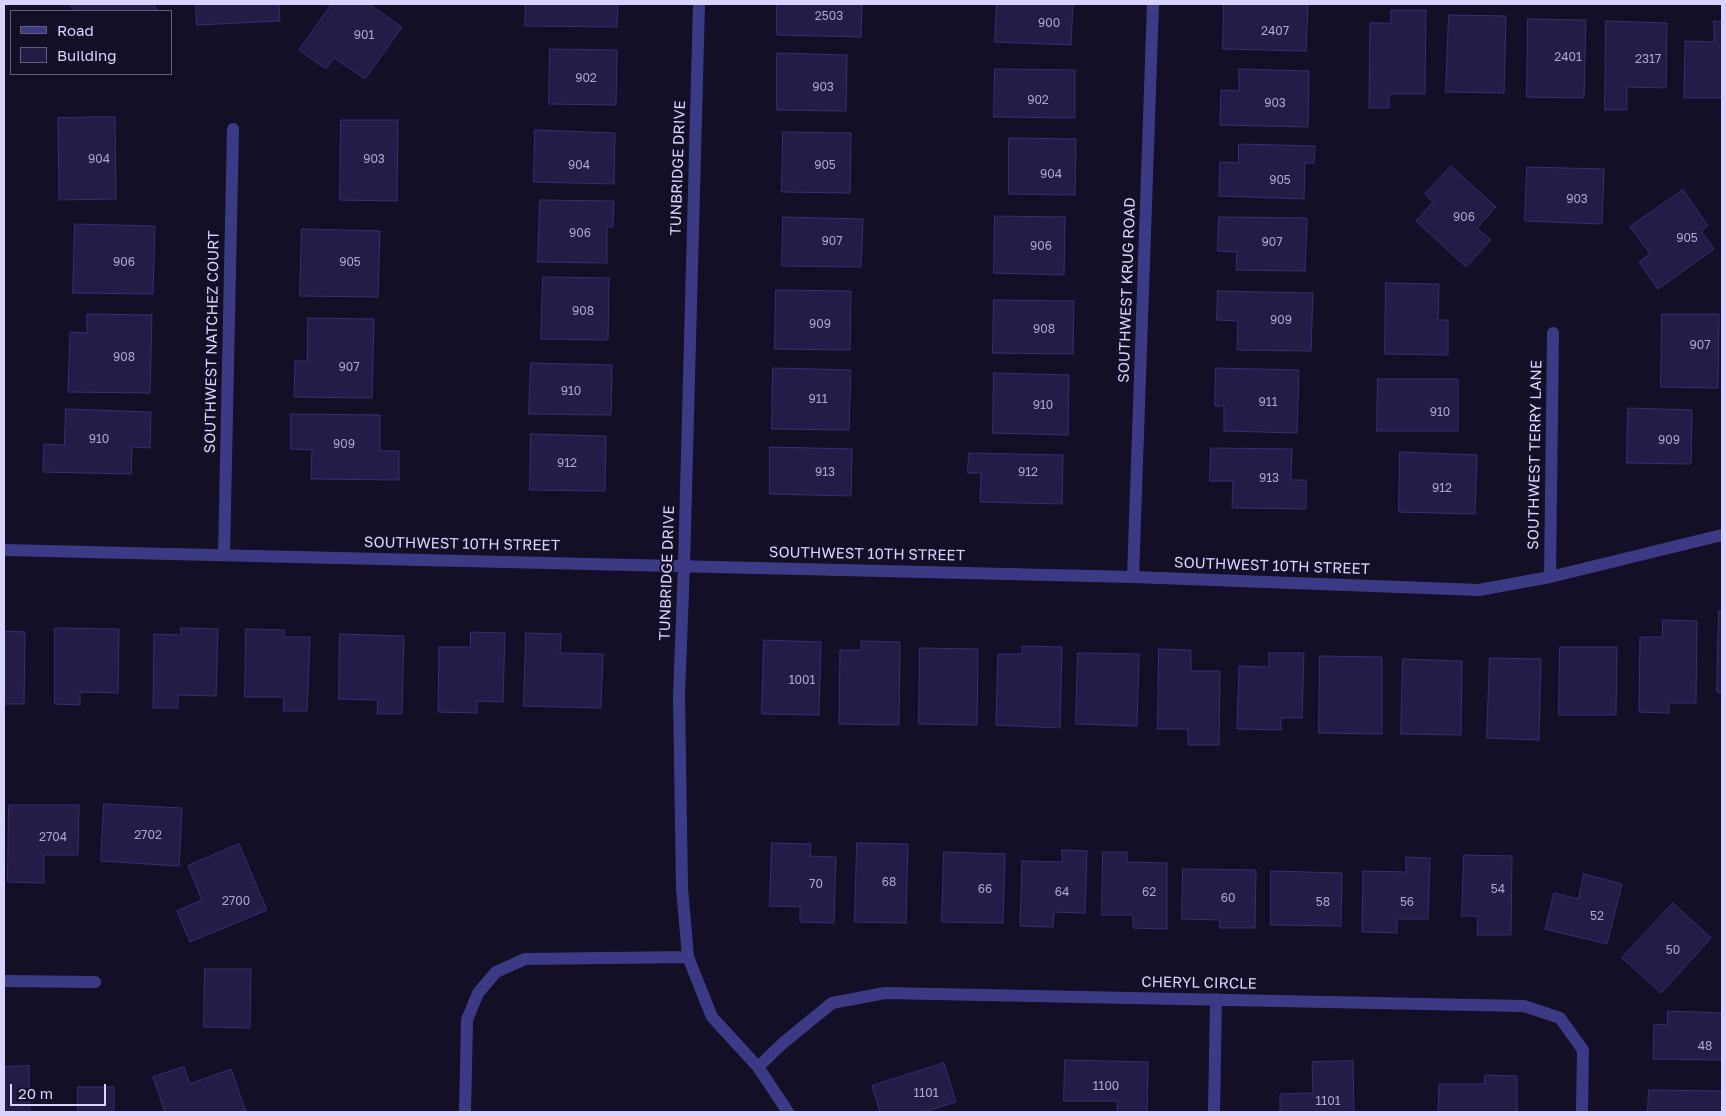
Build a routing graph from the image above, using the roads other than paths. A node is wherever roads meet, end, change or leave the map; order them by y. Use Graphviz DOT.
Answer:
graph roads {
  1 [pos="699,4"];
  2 [pos="1153,4"];
  3 [pos="232,129"];
  4 [pos="1553,332"];
  5 [pos="1722,535"];
  6 [pos="4,550"];
  7 [pos="224,555"];
  8 [pos="684,565"];
  9 [pos="1133,577"];
  10 [pos="1550,577"];
  11 [pos="688,957"];
  12 [pos="4,981"];
  13 [pos="95,982"];
  14 [pos="1216,999"];
  15 [pos="758,1067"];
  16 [pos="465,1112"];
  17 [pos="788,1112"];
  18 [pos="1214,1112"];
  19 [pos="1582,1112"];
  1 -- 8 [label="street, TUNBRIDGE DRIVE"];
  2 -- 9 [label="street, SOUTHWEST KRUG ROAD"];
  3 -- 7 [label="street, SOUTHWEST NATCHEZ COURT"];
  4 -- 10 [label="street, SOUTHWEST TERRY LANE"];
  5 -- 10 [label="street, SOUTHWEST 10TH STREET"];
  6 -- 7 [label="street, SOUTHWEST 10TH STREET"];
  7 -- 8 [label="street, SOUTHWEST 10TH STREET"];
  8 -- 9 [label="street, SOUTHWEST 10TH STREET"];
  8 -- 11 [label="street, TUNBRIDGE DRIVE"];
  9 -- 10 [label="street, SOUTHWEST 10TH STREET"];
  11 -- 15 [label="street, TUNBRIDGE DRIVE"];
  11 -- 16 [label="street"];
  12 -- 13 [label="street"];
  14 -- 15 [label="street, CHERYL CIRCLE"];
  14 -- 18 [label="street"];
  14 -- 19 [label="street, CHERYL CIRCLE"];
  15 -- 17 [label="street, TUNBRIDGE DRIVE"];
}
